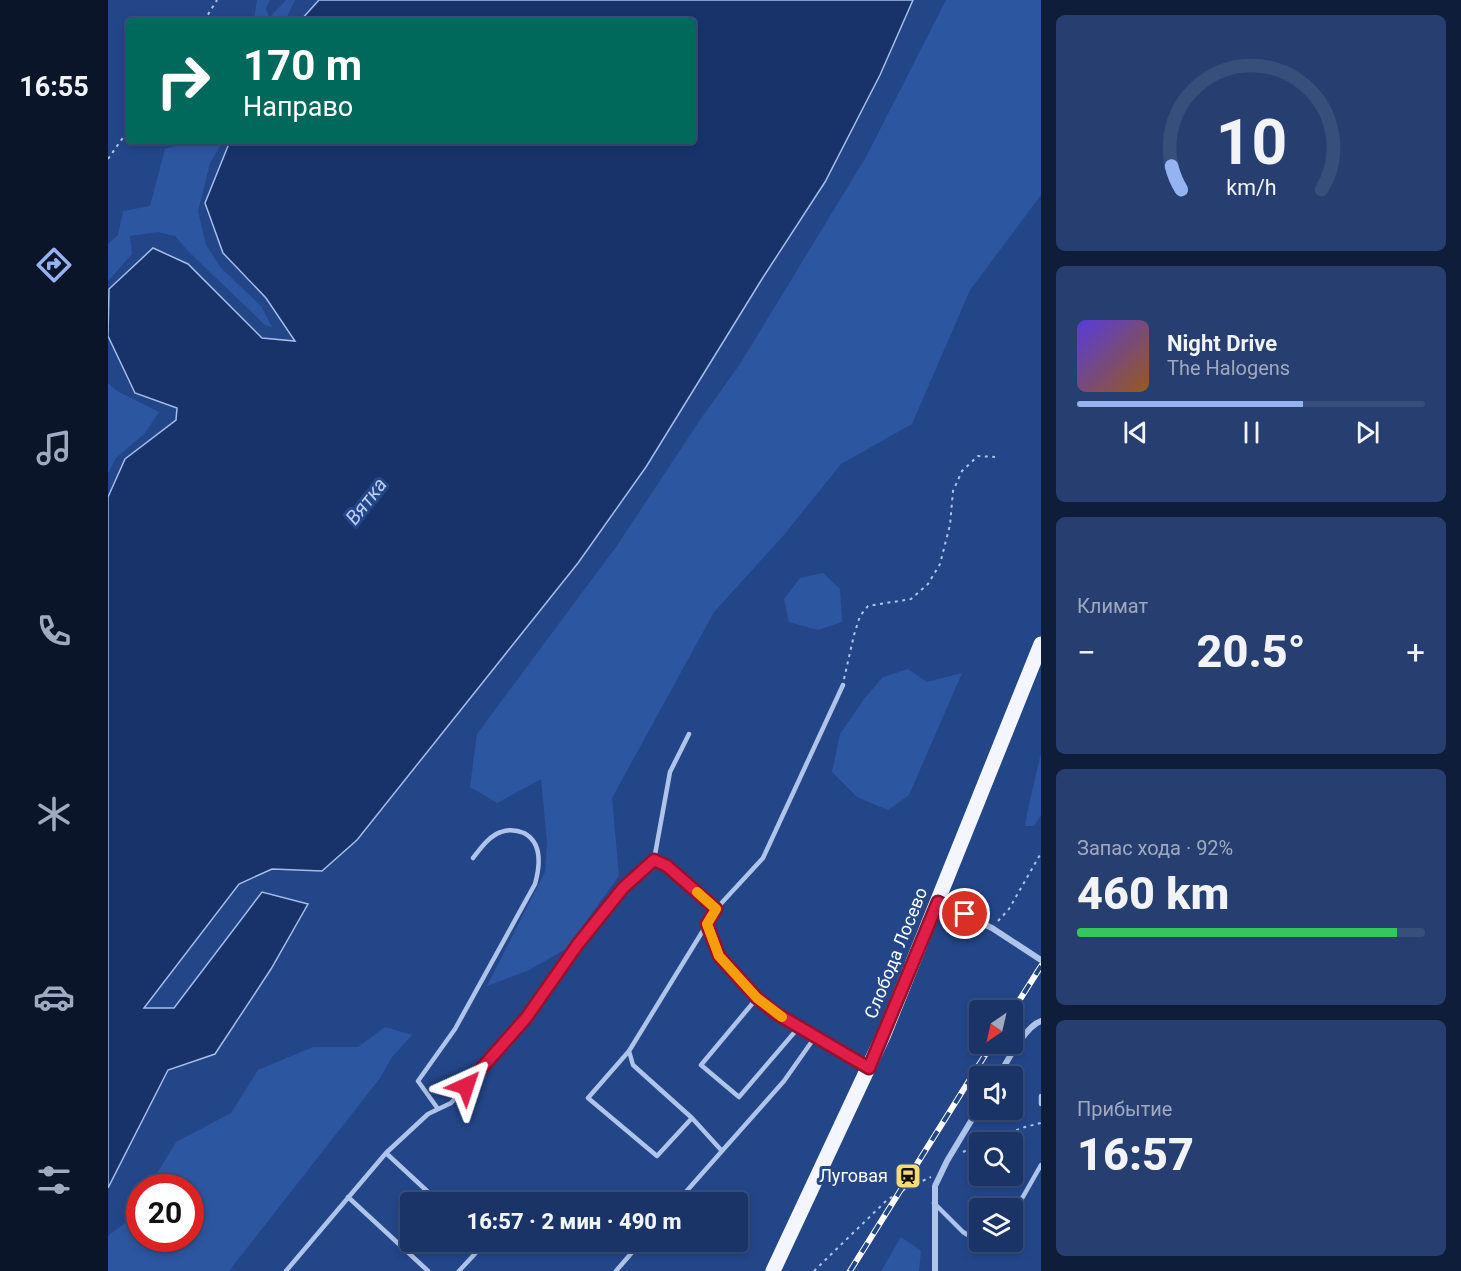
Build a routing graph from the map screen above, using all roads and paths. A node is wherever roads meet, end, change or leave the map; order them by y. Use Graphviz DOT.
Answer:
graph roads {
  1 [pos="217,0"];
  2 [pos="206,18"];
  3 [pos="126,133"];
  4 [pos="108,159"];
  5 [pos="995,457"];
  6 [pos="1041,645"];
  7 [pos="843,685"];
  8 [pos="689,734"];
  9 [pos="1041,852"];
  10 [pos="473,858"];
  11 [pos="654,860"];
  12 [pos="938,902"];
  13 [pos="716,909"];
  14 [pos="707,924"];
  15 [pos="992,928"];
  16 [pos="1041,960"];
  17 [pos="757,998"];
  18 [pos="1041,1021"];
  19 [pos="799,1027"];
  20 [pos="815,1037"];
  21 [pos="629,1051"];
  22 [pos="1005,1066"];
  23 [pos="869,1068"];
  24 [pos="1041,1096"];
  25 [pos="1041,1104"];
  26 [pos="438,1109"];
  27 [pos="692,1118"];
  28 [pos="972,1120"];
  29 [pos="1041,1123"];
  30 [pos="1011,1132"];
  31 [pos="969,1149"];
  32 [pos="722,1151"];
  33 [pos="961,1153"];
  34 [pos="386,1154"];
  35 [pos="1041,1165"];
  36 [pos="942,1172"];
  37 [pos="428,1192"];
  38 [pos="686,1192"];
  39 [pos="348,1197"];
  40 [pos="1022,1198"];
  41 [pos="934,1203"];
  42 [pos="969,1236"];
  43 [pos="477,1252"];
  44 [pos="632,1252"];
  45 [pos="285,1271"];
  46 [pos="429,1271"];
  47 [pos="459,1271"];
  48 [pos="616,1271"];
  49 [pos="773,1271"];
  50 [pos="813,1271"];
  51 [pos="935,1271"];
  1 -- 2 [label="path"];
  3 -- 4 [label="path"];
  5 -- 7 [label="path"];
  6 -- 12 [label="main road, Слобода Лосево"];
  7 -- 13 [label="lane"];
  8 -- 11 [label="lane"];
  9 -- 15 [label="path"];
  10 -- 26 [label="lane"];
  11 -- 13 [label="lane"];
  11 -- 26 [label="lane"];
  12 -- 15 [label="street"];
  12 -- 23 [label="main road, Слобода Лосево"];
  13 -- 14 [label="lane"];
  14 -- 17 [label="lane"];
  14 -- 21 [label="lane"];
  15 -- 16 [label="street"];
  17 -- 19 [label="lane"];
  17 -- 19 [label="lane"];
  18 -- 22 [label="street"];
  19 -- 20 [label="lane"];
  20 -- 23 [label="lane"];
  20 -- 32 [label="lane"];
  21 -- 27 [label="lane"];
  21 -- 27 [label="lane"];
  23 -- 49 [label="main road, Слобода Лосево"];
  24 -- 25 [label="lane"];
  26 -- 34 [label="lane"];
  27 -- 32 [label="lane"];
  28 -- 36 [label="street"];
  29 -- 30 [label="path"];
  31 -- 33 [label="path"];
  32 -- 38 [label="lane"];
  34 -- 37 [label="lane"];
  34 -- 39 [label="lane"];
  35 -- 40 [label="lane"];
  36 -- 41 [label="street"];
  36 -- 50 [label="path"];
  39 -- 45 [label="lane"];
  39 -- 46 [label="lane"];
  41 -- 42 [label="lane"];
  41 -- 51 [label="street"];
  43 -- 47 [label="lane"];
  44 -- 48 [label="lane"];
}
